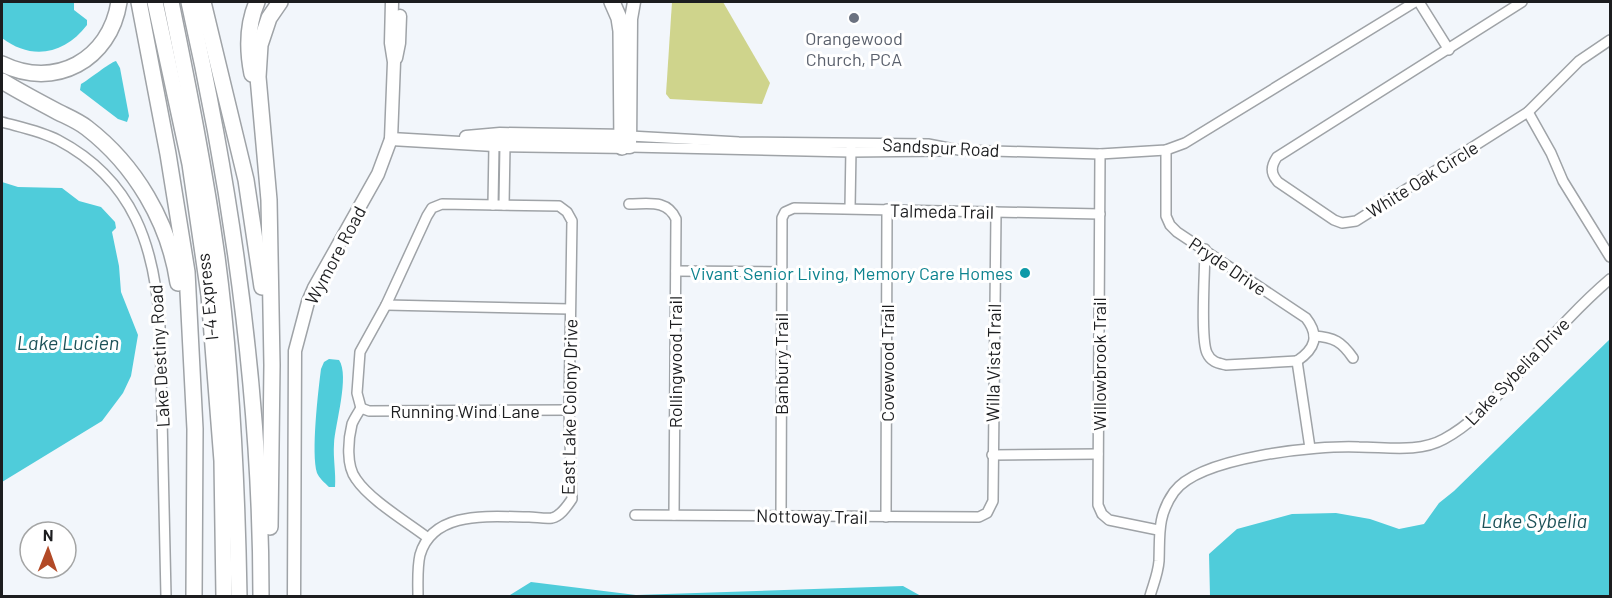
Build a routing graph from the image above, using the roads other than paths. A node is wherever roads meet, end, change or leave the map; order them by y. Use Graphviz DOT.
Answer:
graph roads {
  1 [pos="119,2"];
  2 [pos="139,2"];
  3 [pos="155,2"];
  4 [pos="171,2"];
  5 [pos="189,2"];
  6 [pos="203,2"];
  7 [pos="257,2"];
  8 [pos="280,2"];
  9 [pos="392,2"];
  10 [pos="400,2"];
  11 [pos="612,2"];
  12 [pos="634,2"];
  13 [pos="1417,2"];
  14 [pos="1522,2"];
  15 [pos="1611,40"];
  16 [pos="1449,50"];
  17 [pos="394,62"];
  18 [pos="2,64"];
  19 [pos="2,81"];
  20 [pos="260,106"];
  21 [pos="1528,112"];
  22 [pos="2,122"];
  23 [pos="391,139"];
  24 [pos="500,141"];
  25 [pos="626,141"];
  26 [pos="851,147"];
  27 [pos="1166,150"];
  28 [pos="1100,154"];
  29 [pos="493,169"];
  30 [pos="505,169"];
  31 [pos="629,204"];
  32 [pos="493,205"];
  33 [pos="504,205"];
  34 [pos="850,208"];
  35 [pos="887,209"];
  36 [pos="785,212"];
  37 [pos="996,212"];
  38 [pos="1100,214"];
  39 [pos="1205,249"];
  40 [pos="1611,257"];
  41 [pos="676,271"];
  42 [pos="782,272"];
  43 [pos="1611,279"];
  44 [pos="386,304"];
  45 [pos="570,309"];
  46 [pos="1314,336"];
  47 [pos="1353,358"];
  48 [pos="1297,362"];
  49 [pos="272,365"];
  50 [pos="361,408"];
  51 [pos="570,410"];
  52 [pos="195,429"];
  53 [pos="1310,448"];
  54 [pos="1098,454"];
  55 [pos="992,455"];
  56 [pos="987,513"];
  57 [pos="635,515"];
  58 [pos="675,515"];
  59 [pos="781,516"];
  60 [pos="886,517"];
  61 [pos="1158,530"];
  62 [pos="428,538"];
  63 [pos="261,594"];
  64 [pos="166,597"];
  65 [pos="194,597"];
  66 [pos="224,597"];
  67 [pos="239,597"];
  68 [pos="294,597"];
  69 [pos="418,597"];
  70 [pos="1150,597"];
  1 -- 18 [label="highway"];
  2 -- 52 [label="highway"];
  3 -- 66 [label="highway, I-4 Express"];
  4 -- 67 [label="highway, I-4 Express"];
  5 -- 63 [label="highway"];
  6 -- 49 [label="highway"];
  7 -- 20 [label="highway"];
  8 -- 20 [label="highway"];
  9 -- 17 [label="main road, Wymore Road"];
  10 -- 17 [label="main road, Wymore Road"];
  11 -- 25 [label="highway"];
  12 -- 25 [label="main road"];
  13 -- 16 [label="street"];
  13 -- 27 [label="street, Sandspur Road"];
  14 -- 16 [label="street, White Oak Circle"];
  15 -- 21 [label="street, White Oak Circle"];
  16 -- 21 [label="street, White Oak Circle"];
  17 -- 23 [label="main road, Wymore Road"];
  19 -- 52 [label="highway"];
  20 -- 49 [label="highway"];
  21 -- 40 [label="street"];
  22 -- 64 [label="street, Lake Destiny Road"];
  23 -- 24 [label="main road"];
  23 -- 68 [label="main road, Wymore Road"];
  24 -- 25 [label="main road"];
  24 -- 29 [label="street"];
  24 -- 30 [label="street"];
  25 -- 26 [label="street"];
  25 -- 26 [label="street"];
  26 -- 28 [label="street, Sandspur Road"];
  26 -- 34 [label="street"];
  27 -- 28 [label="street, Sandspur Road"];
  27 -- 39 [label="street, Pryde Drive"];
  28 -- 38 [label="street, Willowbrook Trail"];
  29 -- 30 [label="street"];
  29 -- 32 [label="street"];
  30 -- 33 [label="street"];
  31 -- 41 [label="street, Rollingwood Trail"];
  32 -- 33 [label="street, East Lake Colony Drive"];
  32 -- 44 [label="street, East Lake Colony Drive"];
  33 -- 45 [label="street, East Lake Colony Drive"];
  34 -- 35 [label="street, Talmeda Trail"];
  34 -- 36 [label="street, Talmeda Trail"];
  35 -- 37 [label="street, Talmeda Trail"];
  35 -- 60 [label="street, Covewood Trail"];
  36 -- 42 [label="street, Banbury Trail"];
  37 -- 38 [label="street, Talmeda Trail"];
  37 -- 55 [label="street, Willa Vista Trail"];
  38 -- 54 [label="street, Willowbrook Trail"];
  39 -- 46 [label="street, Pryde Drive"];
  39 -- 48 [label="street"];
  41 -- 42 [label="street"];
  41 -- 58 [label="street, Rollingwood Trail"];
  42 -- 59 [label="street, Banbury Trail"];
  43 -- 53 [label="street, Lake Sybelia Drive"];
  44 -- 45 [label="street"];
  44 -- 50 [label="street"];
  45 -- 51 [label="street, East Lake Colony Drive"];
  46 -- 47 [label="street"];
  46 -- 48 [label="street"];
  48 -- 53 [label="street"];
  49 -- 63 [label="highway"];
  50 -- 51 [label="street, Running Wind Lane"];
  50 -- 62 [label="street"];
  51 -- 62 [label="street, East Lake Colony Drive"];
  52 -- 65 [label="highway"];
  53 -- 61 [label="street, Lake Sybelia Drive"];
  54 -- 55 [label="street"];
  54 -- 61 [label="street, Willowbrook Trail"];
  55 -- 56 [label="street, Willa Vista Trail"];
  56 -- 60 [label="street, Nottoway Trail"];
  57 -- 58 [label="street, Nottoway Trail"];
  58 -- 59 [label="street, Nottoway Trail"];
  59 -- 60 [label="street, Nottoway Trail"];
  61 -- 70 [label="street, Lake Sybelia Drive"];
  62 -- 69 [label="street"];
}
